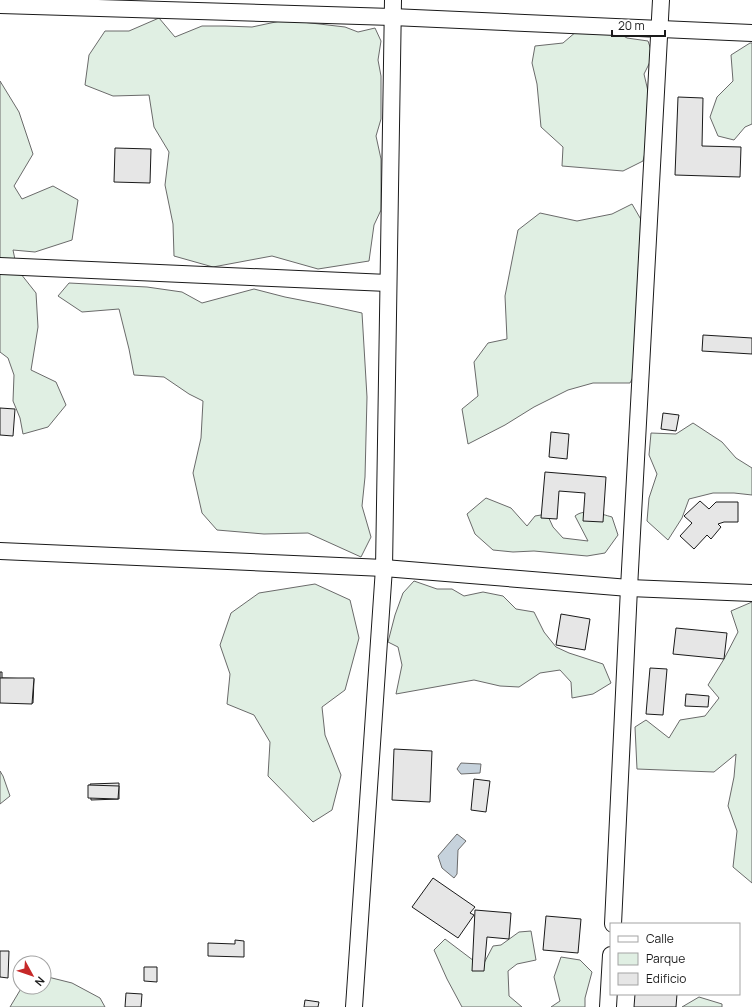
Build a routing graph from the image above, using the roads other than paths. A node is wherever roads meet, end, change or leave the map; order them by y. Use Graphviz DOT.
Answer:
graph roads {
  1 [pos="393,0"];
  2 [pos="661,0"];
  3 [pos="0,5"];
  4 [pos="392,17"];
  5 [pos="660,29"];
  6 [pos="752,33"];
  7 [pos="0,266"];
  8 [pos="388,283"];
  9 [pos="0,551"];
  10 [pos="384,568"];
  11 [pos="630,588"];
  12 [pos="752,593"];
  13 [pos="612,923"];
  14 [pos="610,972"];
  15 [pos="354,1007"];
  16 [pos="608,1007"];
  1 -- 4 [label="street"];
  2 -- 5 [label="street"];
  3 -- 4 [label="street"];
  4 -- 5 [label="street"];
  4 -- 8 [label="street"];
  5 -- 6 [label="street"];
  5 -- 11 [label="street"];
  7 -- 8 [label="street"];
  8 -- 10 [label="street"];
  9 -- 10 [label="street"];
  10 -- 11 [label="street"];
  10 -- 15 [label="street"];
  11 -- 12 [label="street"];
  11 -- 13 [label="street"];
  14 -- 16 [label="street"];
}
